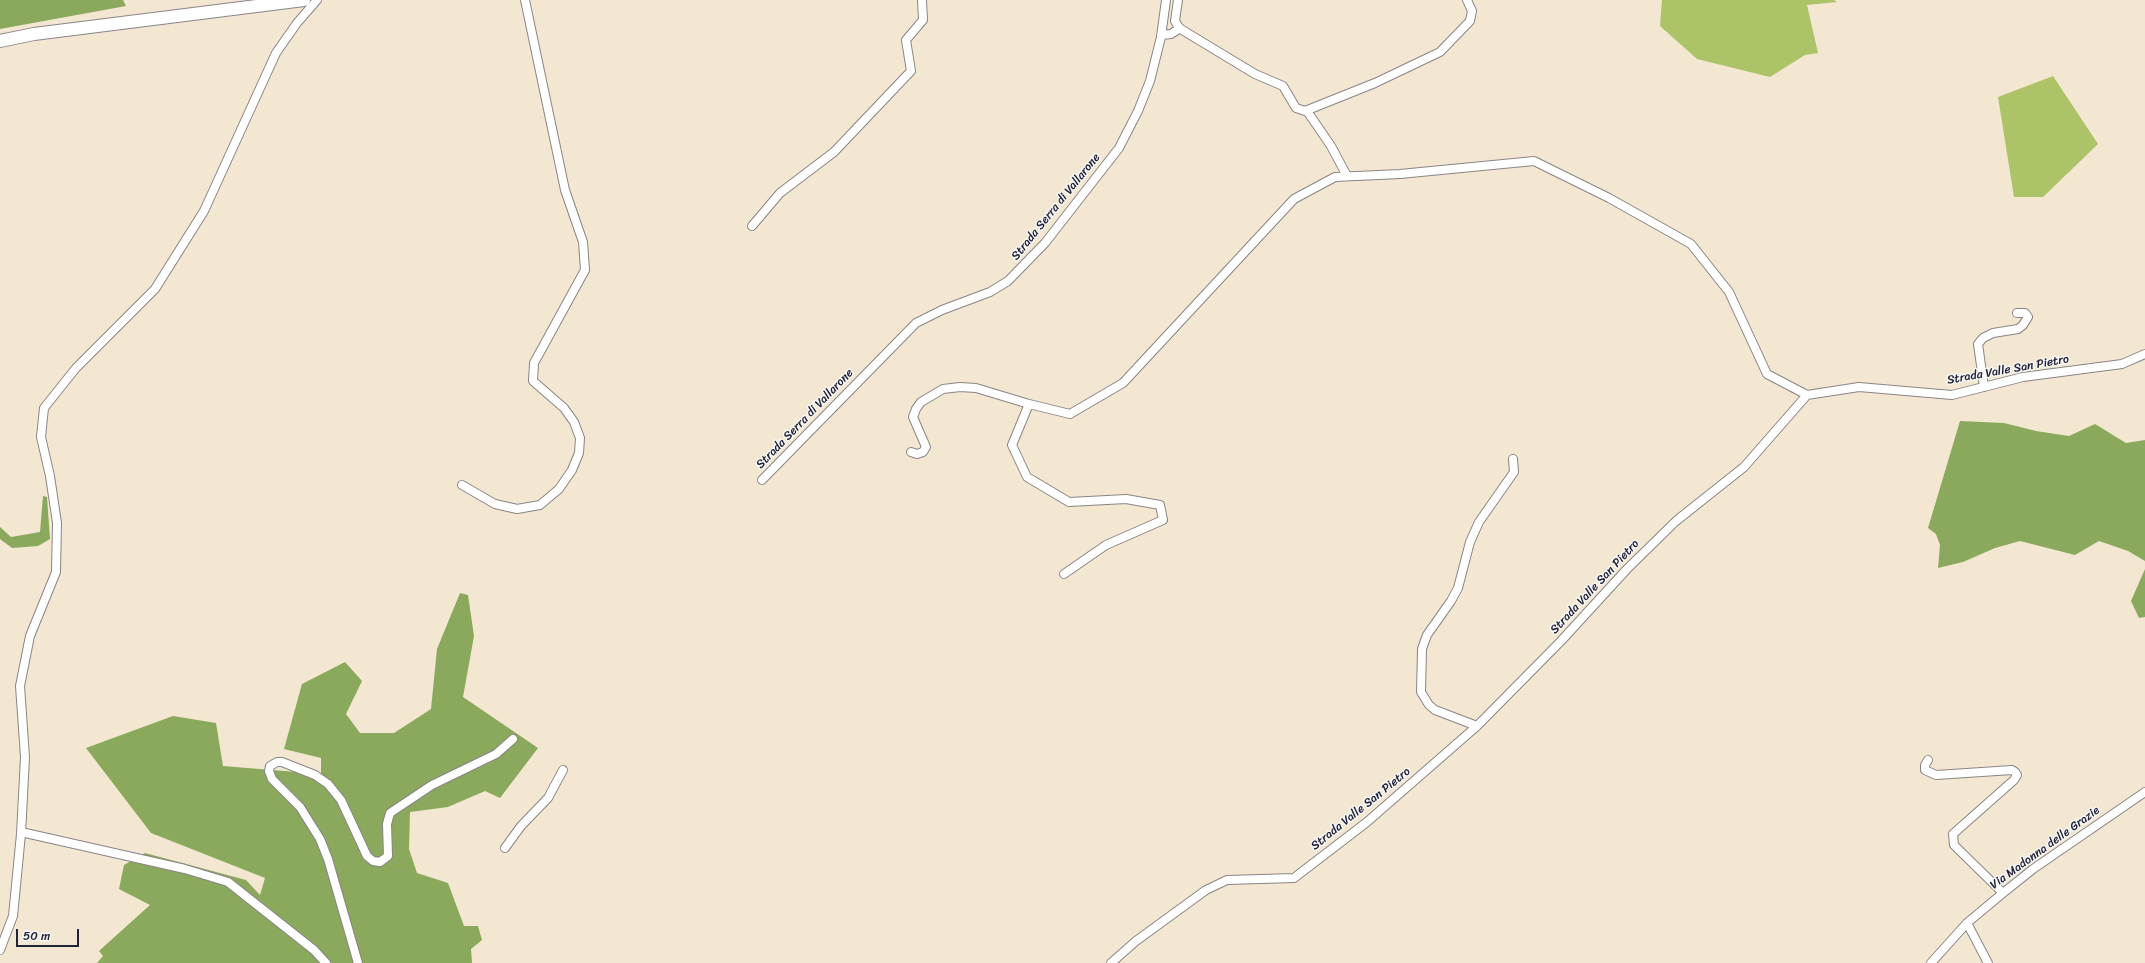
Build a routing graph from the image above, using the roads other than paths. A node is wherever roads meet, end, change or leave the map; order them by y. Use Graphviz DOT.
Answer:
graph roads {
  1 [pos="304,0"];
  2 [pos="317,0"];
  3 [pos="525,0"];
  4 [pos="922,0"];
  5 [pos="1166,0"];
  6 [pos="1178,0"];
  7 [pos="1467,0"];
  8 [pos="1180,28"];
  9 [pos="1161,34"];
  10 [pos="0,41"];
  11 [pos="1307,111"];
  12 [pos="1347,176"];
  13 [pos="752,226"];
  14 [pos="2017,313"];
  15 [pos="2145,354"];
  16 [pos="1984,387"];
  17 [pos="1807,395"];
  18 [pos="1029,404"];
  19 [pos="910,452"];
  20 [pos="1513,459"];
  21 [pos="762,480"];
  22 [pos="462,485"];
  23 [pos="1064,574"];
  24 [pos="1476,726"];
  25 [pos="513,739"];
  26 [pos="1928,760"];
  27 [pos="563,770"];
  28 [pos="2145,792"];
  29 [pos="21,832"];
  30 [pos="505,848"];
  31 [pos="2003,893"];
  32 [pos="1967,922"];
  33 [pos="0,950"];
  34 [pos="326,963"];
  35 [pos="358,963"];
  36 [pos="1111,963"];
  37 [pos="1931,963"];
  38 [pos="1988,963"];
  1 -- 10 [label="street"];
  2 -- 29 [label="street"];
  3 -- 22 [label="street"];
  4 -- 13 [label="street"];
  5 -- 9 [label="street, Strada Serra di Vallarone"];
  6 -- 8 [label="street"];
  7 -- 11 [label="street"];
  8 -- 9 [label="street"];
  8 -- 11 [label="street"];
  9 -- 21 [label="street, Strada Serra di Vallarone"];
  11 -- 12 [label="street"];
  12 -- 17 [label="street"];
  12 -- 18 [label="street"];
  14 -- 16 [label="street"];
  15 -- 16 [label="street, Strada Valle San Pietro"];
  16 -- 17 [label="street, Strada Valle San Pietro"];
  17 -- 24 [label="street, Strada Valle San Pietro"];
  18 -- 19 [label="street"];
  18 -- 23 [label="street"];
  20 -- 24 [label="street"];
  24 -- 36 [label="street, Strada Valle San Pietro"];
  25 -- 35 [label="street"];
  26 -- 31 [label="street"];
  27 -- 30 [label="street"];
  28 -- 31 [label="street, Via Madonna delle Grazie"];
  29 -- 33 [label="street"];
  29 -- 34 [label="street"];
  31 -- 32 [label="street, Via Madonna delle Grazie"];
  32 -- 37 [label="street, Via Madonna delle Grazie"];
  32 -- 38 [label="street"];
}
